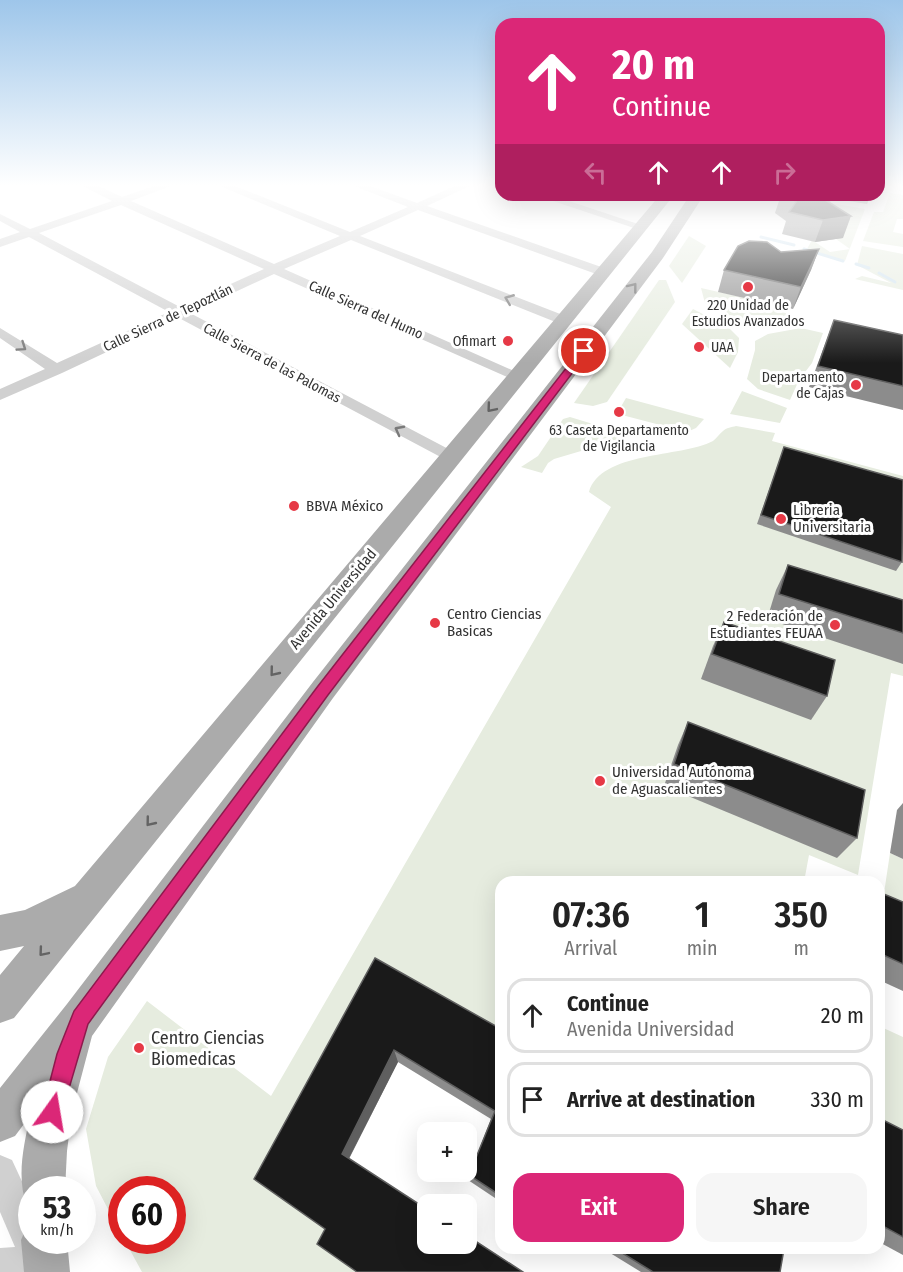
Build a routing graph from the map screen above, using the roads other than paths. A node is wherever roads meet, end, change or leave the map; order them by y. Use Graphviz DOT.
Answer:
graph roads {
  1 [pos="26,243"];
  2 [pos="48,243"];
  3 [pos="216,243"];
  4 [pos="323,243"];
  5 [pos="369,243"];
  6 [pos="522,243"];
  7 [pos="627,243"];
  8 [pos="665,243"];
  9 [pos="269,267"];
  10 [pos="603,272"];
  11 [pos="582,297"];
  12 [pos="166,313"];
  13 [pos="563,320"];
  14 [pos="0,332"];
  15 [pos="51,366"];
  16 [pos="516,377"];
  17 [pos="0,381"];
  18 [pos="0,395"];
  19 [pos="545,401"];
  20 [pos="446,462"];
  21 [pos="421,563"];
  22 [pos="93,891"];
  23 [pos="0,933"];
  24 [pos="0,1004"];
  25 [pos="81,1018"];
  26 [pos="0,1121"];
  27 [pos="0,1172"];
  28 [pos="45,1176"];
  29 [pos="45,1254"];
  30 [pos="0,1266"];
  31 [pos="37,1272"];
  32 [pos="46,1272"];
  1 -- 12 [label="street, Calle Sierra de las Palomas"];
  2 -- 12 [label="street, Calle Sierra de las Palomas"];
  3 -- 9 [label="street, Calle Sierra del Humo"];
  4 -- 9 [label="street, Calle Sierra de Tepoztlán"];
  13 -- 5 [label="street, one-way"];
  6 -- 10 [label="street"];
  7 -- 10 [label="main road, Avenida Universidad"];
  19 -- 8 [label="main road, one-way"];
  9 -- 12 [label="street, Calle Sierra de Tepoztlán"];
  9 -- 16 [label="street, Calle Sierra del Humo"];
  10 -- 11 [label="main road, Avenida Universidad"];
  11 -- 13 [label="main road, Avenida Universidad"];
  11 -- 19 [label="main road"];
  12 -- 15 [label="street, Calle Sierra de Tepoztlán"];
  12 -- 20 [label="street, Calle Sierra de las Palomas"];
  13 -- 16 [label="main road, Avenida Universidad"];
  14 -- 15 [label="street, one-way"];
  15 -- 17 [label="street, Calle Sierra de Tepoztlán"];
  15 -- 18 [label="street, Calle Sierra de Tepoztlán"];
  16 -- 20 [label="main road, Avenida Universidad, one-way"];
  19 -- 21 [label="main road"];
  20 -- 21 [label="main road"];
  20 -- 22 [label="main road, Avenida Universidad, one-way"];
  21 -- 25 [label="main road"];
  22 -- 23 [label="main road"];
  22 -- 24 [label="main road, Avenida Universidad, one-way"];
  25 -- 26 [label="main road"];
  25 -- 28 [label="main road"];
  27 -- 32 [label="street"];
  29 -- 32 [label="main road"];
  30 -- 31 [label="street"];
}
